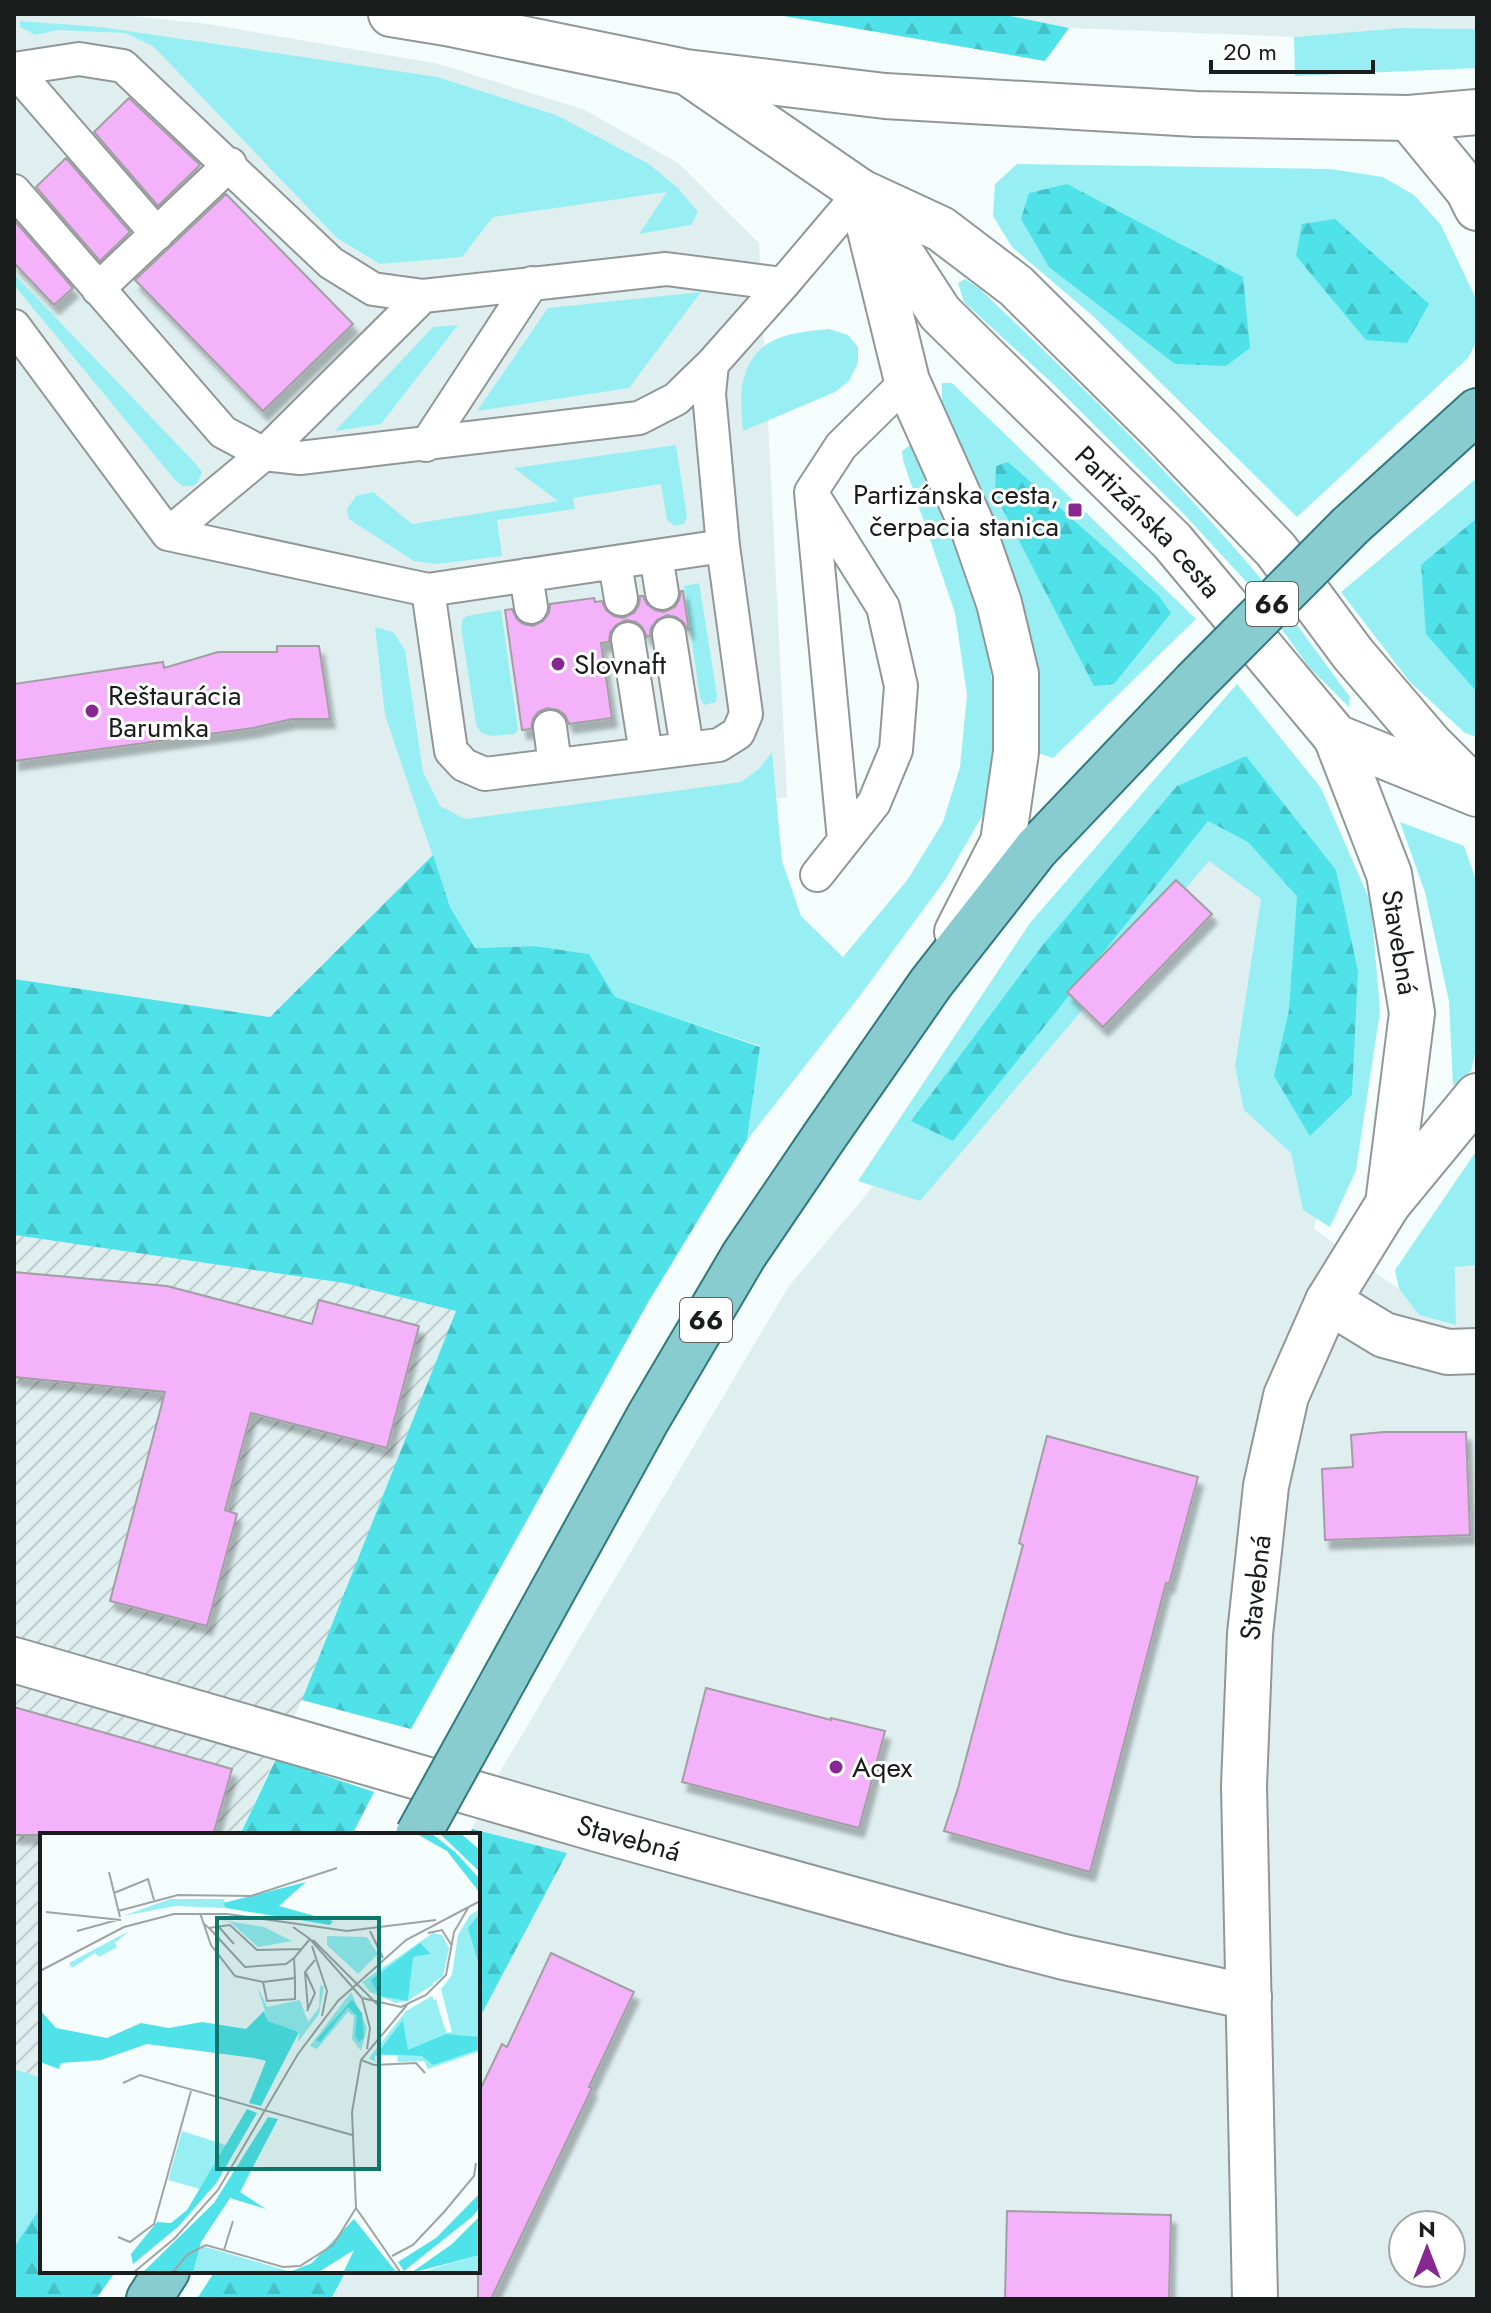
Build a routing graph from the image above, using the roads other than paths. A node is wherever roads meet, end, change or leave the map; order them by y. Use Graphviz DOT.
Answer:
graph roads {
  1 [pos="391,14"];
  2 [pos="14,69"];
  3 [pos="686,72"];
  4 [pos="1477,112"];
  5 [pos="1409,118"];
  6 [pos="230,164"];
  7 [pos="14,191"];
  8 [pos="861,192"];
  9 [pos="1477,208"];
  10 [pos="157,234"];
  11 [pos="532,283"];
  12 [pos="783,284"];
  13 [pos="98,289"];
  14 [pos="423,296"];
  15 [pos="14,326"];
  16 [pos="712,364"];
  17 [pos="907,381"];
  18 [pos="1477,411"];
  19 [pos="426,445"];
  20 [pos="264,454"];
  21 [pos="811,492"];
  22 [pos="168,534"];
  23 [pos="723,546"];
  24 [pos="656,556"];
  25 [pos="615,563"];
  26 [pos="428,590"];
  27 [pos="662,593"];
  28 [pos="621,599"];
  29 [pos="669,634"];
  30 [pos="628,639"];
  31 [pos="550,727"];
  32 [pos="1336,737"];
  33 [pos="687,748"];
  34 [pos="646,754"];
  35 [pos="555,765"];
  36 [pos="1477,793"];
  37 [pos="844,840"];
  38 [pos="817,875"];
  39 [pos="931,983"];
  40 [pos="1477,1096"];
  41 [pos="1388,1204"];
  42 [pos="1328,1301"];
  43 [pos="1477,1351"];
  44 [pos="14,1660"];
  45 [pos="419,1833"];
  46 [pos="1249,1997"];
  47 [pos="166,2273"];
  48 [pos="149,2299"];
  49 [pos="1255,2299"];
  1 -- 3 [label="street, Partizánska cesta"];
  2 -- 6 [label="lane"];
  2 -- 10 [label="lane"];
  3 -- 5 [label="street, Partizánska cesta"];
  3 -- 8 [label="street, Partizánska cesta"];
  4 -- 5 [label="street, Partizánska cesta"];
  5 -- 9 [label="street"];
  6 -- 10 [label="lane"];
  6 -- 14 [label="lane"];
  7 -- 13 [label="lane"];
  8 -- 12 [label="lane"];
  8 -- 17 [label="street"];
  8 -- 32 [label="street, Partizánska cesta"];
  8 -- 36 [label="street"];
  10 -- 13 [label="lane"];
  11 -- 12 [label="lane"];
  11 -- 14 [label="lane"];
  11 -- 19 [label="lane"];
  12 -- 16 [label="lane"];
  13 -- 20 [label="lane"];
  14 -- 20 [label="lane"];
  15 -- 22 [label="lane"];
  16 -- 19 [label="lane"];
  16 -- 23 [label="lane"];
  17 -- 21 [label="lane"];
  17 -- 39 [label="street"];
  18 -- 39 [label="main road, 66, bridge"];
  19 -- 20 [label="lane"];
  20 -- 22 [label="lane"];
  21 -- 37 [label="lane"];
  21 -- 37 [label="lane"];
  22 -- 26 [label="lane"];
  23 -- 24 [label="lane"];
  23 -- 33 [label="lane"];
  24 -- 25 [label="lane"];
  24 -- 27 [label="lane"];
  25 -- 26 [label="lane"];
  25 -- 28 [label="lane"];
  26 -- 35 [label="lane"];
  29 -- 33 [label="lane"];
  30 -- 34 [label="lane"];
  31 -- 35 [label="lane"];
  32 -- 36 [label="street, Partizánska cesta"];
  32 -- 41 [label="street, Stavebná"];
  33 -- 34 [label="lane"];
  34 -- 35 [label="lane"];
  37 -- 38 [label="lane"];
  39 -- 45 [label="main road, 66, bridge"];
  40 -- 41 [label="street, Stavebná"];
  41 -- 42 [label="street, Stavebná"];
  42 -- 43 [label="street"];
  42 -- 46 [label="street, Stavebná"];
  44 -- 46 [label="street, Stavebná"];
  46 -- 49 [label="street, Stavebná"];
  47 -- 48 [label="main road"];
}
